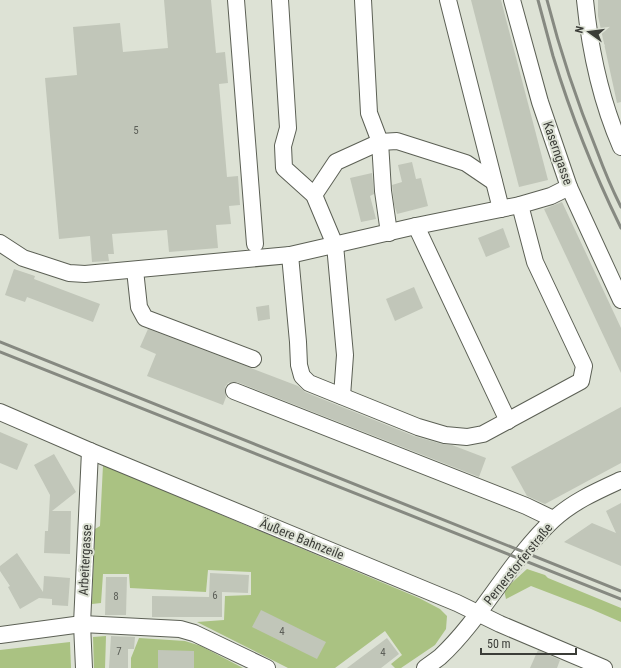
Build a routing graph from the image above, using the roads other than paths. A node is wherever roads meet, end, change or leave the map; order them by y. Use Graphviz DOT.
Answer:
graph roads {
  1 [pos="236,0"];
  2 [pos="280,0"];
  3 [pos="363,0"];
  4 [pos="448,0"];
  5 [pos="512,0"];
  6 [pos="585,0"];
  7 [pos="380,142"];
  8 [pos="621,147"];
  9 [pos="494,182"];
  10 [pos="569,188"];
  11 [pos="314,195"];
  12 [pos="520,205"];
  13 [pos="500,209"];
  14 [pos="416,226"];
  15 [pos="389,233"];
  16 [pos="0,243"];
  17 [pos="255,244"];
  18 [pos="335,246"];
  19 [pos="290,256"];
  20 [pos="135,270"];
  21 [pos="621,300"];
  22 [pos="253,359"];
  23 [pos="234,391"];
  24 [pos="342,396"];
  25 [pos="0,412"];
  26 [pos="508,421"];
  27 [pos="90,451"];
  28 [pos="621,480"];
  29 [pos="554,519"];
  30 [pos="478,613"];
  31 [pos="82,624"];
  32 [pos="0,635"];
  33 [pos="587,664"];
  34 [pos="84,668"];
  35 [pos="267,668"];
  36 [pos="425,668"];
  37 [pos="604,668"];
  1 -- 17 [label="street"];
  2 -- 11 [label="street"];
  3 -- 7 [label="street"];
  4 -- 9 [label="street"];
  5 -- 10 [label="street, Kaserngasse"];
  6 -- 8 [label="street"];
  7 -- 9 [label="street"];
  7 -- 11 [label="street"];
  7 -- 15 [label="street"];
  9 -- 13 [label="street"];
  10 -- 12 [label="street"];
  10 -- 21 [label="street, Kaserngasse"];
  11 -- 18 [label="street"];
  12 -- 13 [label="street"];
  12 -- 26 [label="street"];
  13 -- 14 [label="street"];
  14 -- 15 [label="street"];
  14 -- 26 [label="street"];
  15 -- 18 [label="street"];
  16 -- 20 [label="street"];
  18 -- 19 [label="street"];
  18 -- 24 [label="street"];
  19 -- 20 [label="street"];
  19 -- 24 [label="street"];
  20 -- 22 [label="street"];
  23 -- 29 [label="street"];
  24 -- 26 [label="street"];
  25 -- 27 [label="street, Äußere Bahnzeile"];
  27 -- 30 [label="street, Äußere Bahnzeile"];
  27 -- 31 [label="street, Arbeitergasse"];
  28 -- 29 [label="street, Pernerstorferstraße"];
  29 -- 30 [label="street, Pernerstorferstraße"];
  30 -- 33 [label="street, Äußere Bahnzeile"];
  30 -- 36 [label="street, Pernerstorferstraße"];
  31 -- 32 [label="street"];
  31 -- 34 [label="street, Arbeitergasse"];
  31 -- 35 [label="street"];
  33 -- 37 [label="street, Äußere Bahnzeile"];
}
